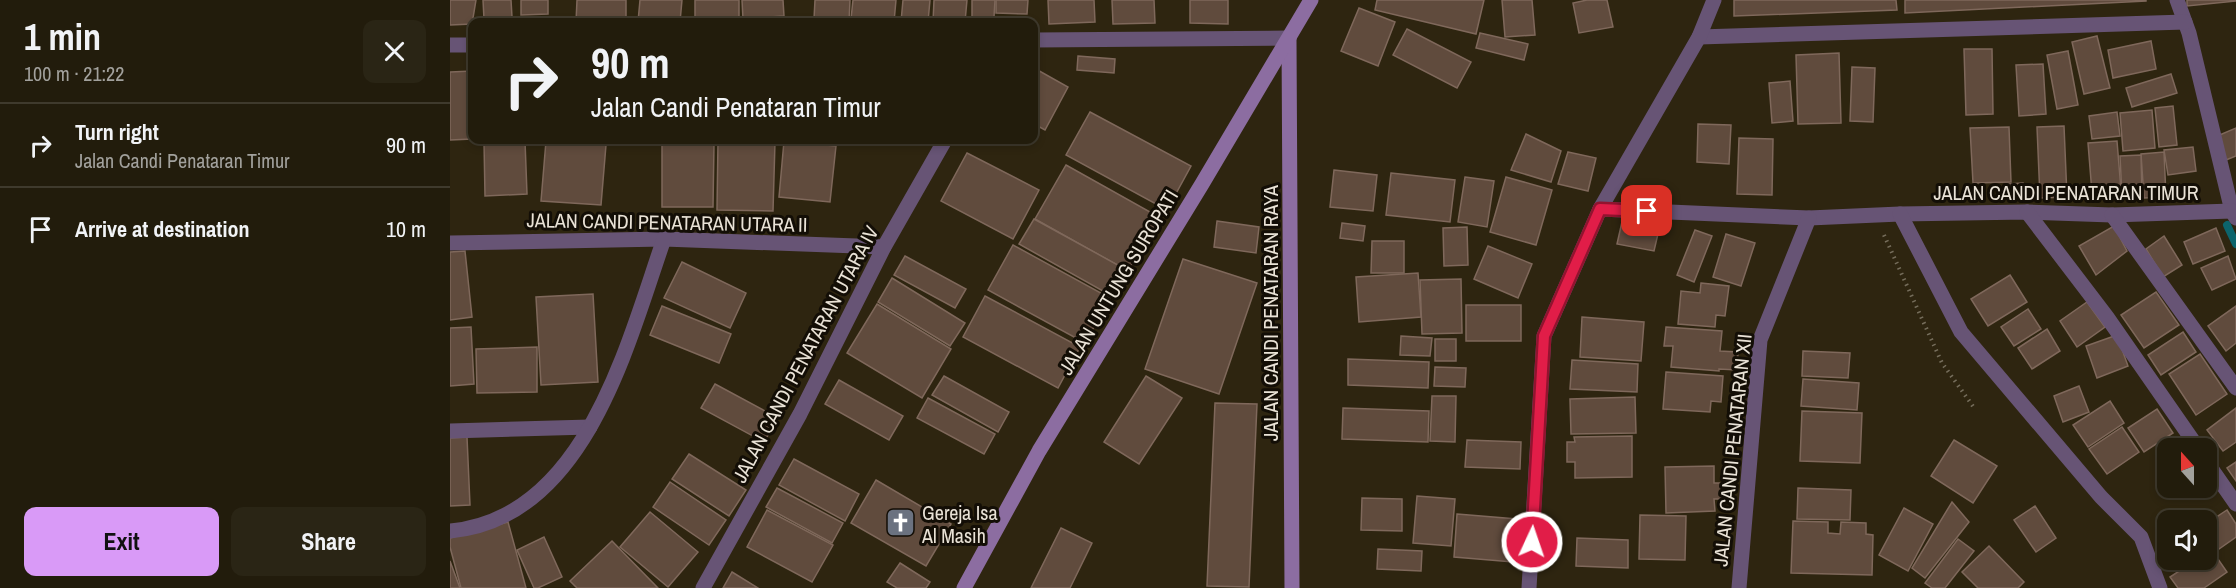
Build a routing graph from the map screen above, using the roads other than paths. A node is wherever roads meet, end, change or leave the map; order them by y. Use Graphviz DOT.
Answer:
graph roads {
  1 [pos="1311,0"];
  2 [pos="1714,0"];
  3 [pos="2178,0"];
  4 [pos="2185,22"];
  5 [pos="1699,37"];
  6 [pos="1289,38"];
  7 [pos="1038,40"];
  8 [pos="450,45"];
  9 [pos="468,45"];
  10 [pos="943,144"];
  11 [pos="1600,209"];
  12 [pos="2027,212"];
  13 [pos="1900,214"];
  14 [pos="2112,215"];
  15 [pos="2234,215"];
  16 [pos="1809,218"];
  17 [pos="664,239"];
  18 [pos="450,243"];
  19 [pos="885,247"];
  20 [pos="2236,388"];
  21 [pos="590,427"];
  22 [pos="450,431"];
  23 [pos="2191,438"];
  24 [pos="2217,477"];
  25 [pos="2236,504"];
  26 [pos="450,531"];
  27 [pos="703,588"];
  28 [pos="964,588"];
  29 [pos="1292,588"];
  30 [pos="1529,588"];
  31 [pos="1738,588"];
  32 [pos="2160,588"];
  1 -- 6 [label="main road, JALAN UNTUNG SUROPATI"];
  2 -- 5 [label="street"];
  3 -- 4 [label="street, JALAN CANDI PENATARAN TIMUR"];
  4 -- 5 [label="street"];
  4 -- 15 [label="street, JALAN CANDI PENATARAN TIMUR"];
  5 -- 11 [label="street"];
  6 -- 7 [label="street"];
  6 -- 28 [label="main road, JALAN UNTUNG SUROPATI"];
  6 -- 29 [label="main road, JALAN CANDI PENATARAN RAYA"];
  8 -- 9 [label="street"];
  10 -- 19 [label="street, JALAN CANDI PENATARAN UTARA IV"];
  11 -- 16 [label="street, JALAN CANDI PENATARAN TIMUR"];
  11 -- 30 [label="street"];
  12 -- 13 [label="street, JALAN CANDI PENATARAN TIMUR"];
  12 -- 14 [label="street, JALAN CANDI PENATARAN TIMUR"];
  12 -- 23 [label="street"];
  13 -- 16 [label="street, JALAN CANDI PENATARAN TIMUR"];
  13 -- 32 [label="street"];
  14 -- 15 [label="street, JALAN CANDI PENATARAN TIMUR"];
  14 -- 20 [label="street"];
  16 -- 31 [label="street, JALAN CANDI PENATARAN XII"];
  17 -- 18 [label="street, JALAN CANDI PENATARAN UTARA II"];
  17 -- 19 [label="street, JALAN CANDI PENATARAN UTARA II"];
  17 -- 21 [label="street"];
  19 -- 27 [label="street, JALAN CANDI PENATARAN UTARA IV"];
  21 -- 22 [label="street"];
  21 -- 26 [label="street"];
  24 -- 25 [label="street"];
}
